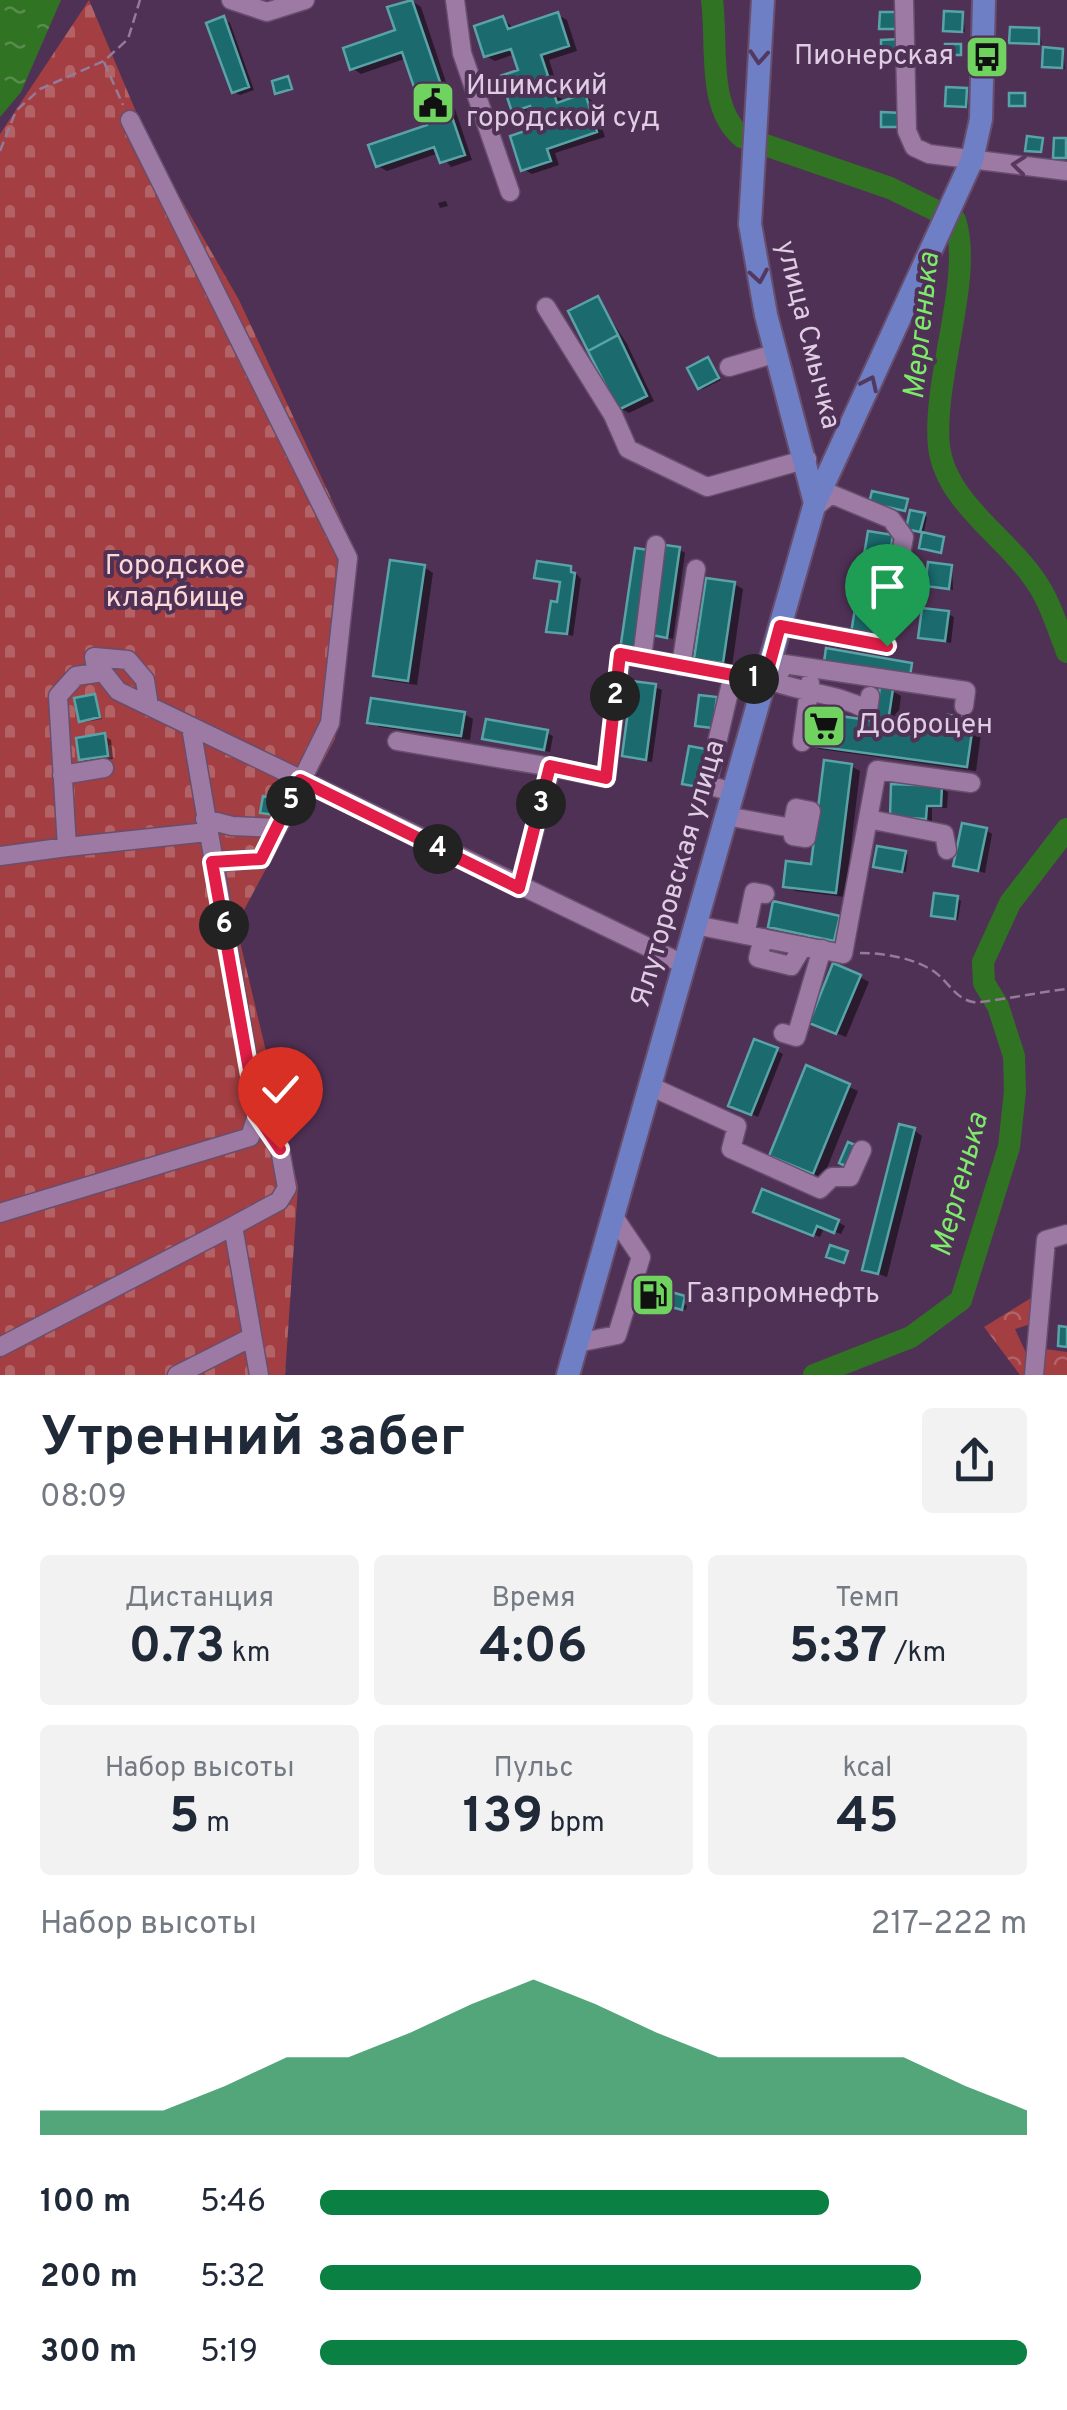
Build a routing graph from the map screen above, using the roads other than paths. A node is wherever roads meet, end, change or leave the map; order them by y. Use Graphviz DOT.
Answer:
graph roads {
  1 [pos="231,0"];
  2 [pos="304,0"];
  3 [pos="455,0"];
  4 [pos="763,0"];
  5 [pos="904,0"];
  6 [pos="984,0"];
  7 [pos="130,120"];
  8 [pos="968,168"];
  9 [pos="1067,170"];
  10 [pos="510,192"];
  11 [pos="546,307"];
  12 [pos="777,352"];
  13 [pos="729,367"];
  14 [pos="798,428"];
  15 [pos="848,432"];
  16 [pos="807,459"];
  17 [pos="814,506"];
  18 [pos="656,545"];
  19 [pos="901,554"];
  20 [pos="696,569"];
  21 [pos="780,626"];
  22 [pos="887,646"];
  23 [pos="642,658"];
  24 [pos="681,666"];
  25 [pos="812,668"];
  26 [pos="96,673"];
  27 [pos="733,675"];
  28 [pos="770,681"];
  29 [pos="808,694"];
  30 [pos="870,696"];
  31 [pos="149,706"];
  32 [pos="964,706"];
  33 [pos="191,727"];
  34 [pos="719,733"];
  35 [pos="397,741"];
  36 [pos="748,741"];
  37 [pos="802,742"];
  38 [pos="550,766"];
  39 [pos="104,768"];
  40 [pos="62,776"];
  41 [pos="300,780"];
  42 [pos="972,783"];
  43 [pos="733,792"];
  44 [pos="726,816"];
  45 [pos="868,820"];
  46 [pos="206,826"];
  47 [pos="277,828"];
  48 [pos="792,828"];
  49 [pos="68,848"];
  50 [pos="947,850"];
  51 [pos="0,856"];
  52 [pos="212,862"];
  53 [pos="519,888"];
  54 [pos="765,894"];
  55 [pos="695,925"];
  56 [pos="754,936"];
  57 [pos="812,948"];
  58 [pos="683,964"];
  59 [pos="782,1034"];
  60 [pos="652,1087"];
  61 [pos="257,1115"];
  62 [pos="862,1150"];
  63 [pos="0,1213"];
  64 [pos="614,1218"];
  65 [pos="233,1226"];
  66 [pos="1067,1234"];
  67 [pos="252,1337"];
  68 [pos="576,1343"];
  69 [pos="0,1347"];
  70 [pos="177,1375"];
  71 [pos="259,1375"];
  72 [pos="568,1375"];
  73 [pos="1034,1375"];
  1 -- 2 [label="street"];
  3 -- 10 [label="street"];
  4 -- 12 [label="main road, улица Смычка, one-way"];
  5 -- 8 [label="street"];
  6 -- 8 [label="main road, Ялуторовская улица"];
  7 -- 41 [label="street"];
  9 -- 8 [label="street, one-way"];
  15 -- 8 [label="main road, Ялуторовская улица, one-way"];
  11 -- 16 [label="street"];
  12 -- 13 [label="street"];
  12 -- 14 [label="main road, улица Смычка"];
  14 -- 15 [label="main road"];
  14 -- 16 [label="main road, улица Смычка"];
  15 -- 17 [label="main road, Ялуторовская улица"];
  16 -- 17 [label="main road, улица Смычка"];
  17 -- 19 [label="street"];
  17 -- 21 [label="main road, Ялуторовская улица"];
  18 -- 23 [label="street"];
  20 -- 24 [label="street"];
  21 -- 22 [label="street"];
  21 -- 28 [label="main road, Ялуторовская улица"];
  23 -- 24 [label="street"];
  23 -- 38 [label="street"];
  24 -- 27 [label="street"];
  25 -- 28 [label="street"];
  25 -- 29 [label="street"];
  25 -- 32 [label="street"];
  26 -- 31 [label="street"];
  26 -- 31 [label="street"];
  26 -- 40 [label="street"];
  27 -- 28 [label="street"];
  27 -- 34 [label="street"];
  28 -- 29 [label="street"];
  28 -- 36 [label="main road, Ялуторовская улица"];
  29 -- 30 [label="street"];
  29 -- 37 [label="street"];
  31 -- 33 [label="street"];
  33 -- 41 [label="street"];
  33 -- 46 [label="street"];
  34 -- 36 [label="street"];
  34 -- 43 [label="street"];
  35 -- 38 [label="street"];
  36 -- 43 [label="main road, Ялуторовская улица"];
  38 -- 53 [label="street"];
  39 -- 40 [label="street"];
  40 -- 49 [label="street"];
  41 -- 47 [label="street"];
  41 -- 53 [label="street"];
  42 -- 45 [label="street"];
  43 -- 44 [label="main road, Ялуторовская улица"];
  44 -- 48 [label="street"];
  44 -- 55 [label="main road, Ялуторовская улица"];
  45 -- 50 [label="street"];
  45 -- 57 [label="street"];
  46 -- 47 [label="street"];
  46 -- 49 [label="street"];
  46 -- 52 [label="street"];
  47 -- 52 [label="street"];
  49 -- 51 [label="street"];
  52 -- 61 [label="street"];
  53 -- 58 [label="street"];
  54 -- 56 [label="street"];
  55 -- 56 [label="street"];
  55 -- 58 [label="main road, Ялуторовская улица"];
  56 -- 57 [label="street"];
  57 -- 59 [label="street"];
  58 -- 60 [label="main road, Ялуторовская улица"];
  60 -- 62 [label="street"];
  60 -- 64 [label="main road, Ялуторовская улица"];
  61 -- 63 [label="street"];
  61 -- 65 [label="street"];
  64 -- 68 [label="main road, Ялуторовская улица"];
  64 -- 68 [label="street"];
  65 -- 67 [label="street"];
  65 -- 69 [label="street"];
  66 -- 73 [label="street"];
  67 -- 70 [label="street"];
  67 -- 71 [label="street"];
  68 -- 72 [label="main road, Ялуторовская улица"];
}
